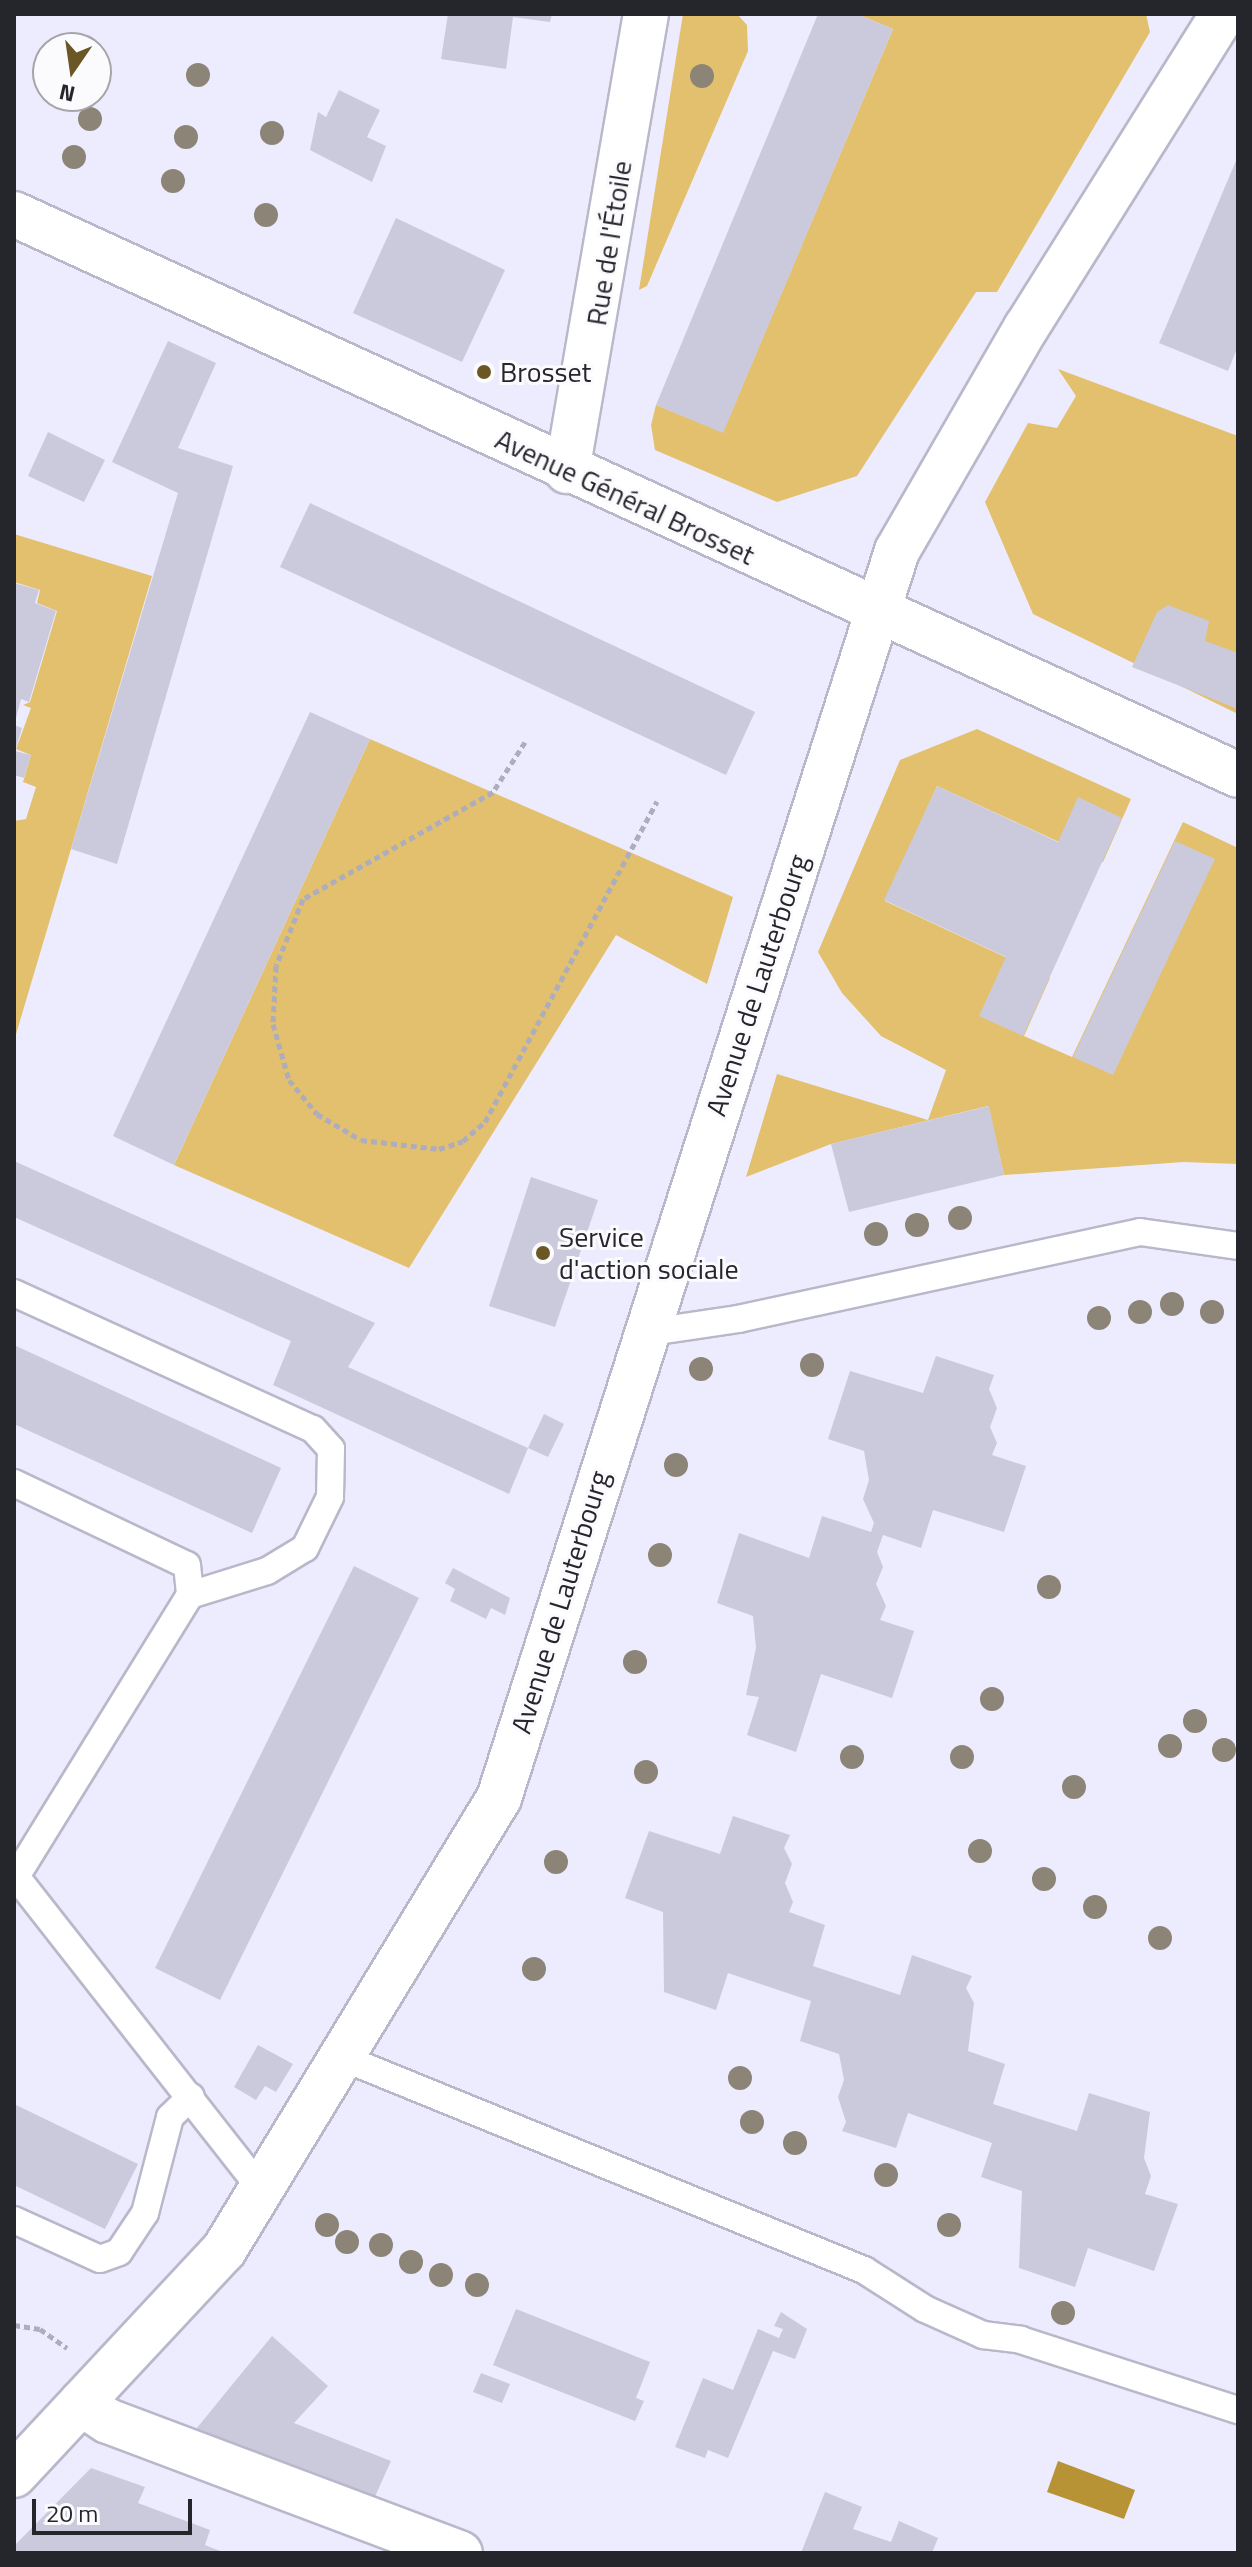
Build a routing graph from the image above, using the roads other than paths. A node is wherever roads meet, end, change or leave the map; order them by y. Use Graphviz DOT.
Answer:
graph roads {
  1 [pos="646,14"];
  2 [pos="1223,14"];
  3 [pos="14,214"];
  4 [pos="567,471"];
  5 [pos="877,610"];
  6 [pos="1238,775"];
  7 [pos="1238,1246"];
  8 [pos="14,1293"];
  9 [pos="644,1333"];
  10 [pos="14,1483"];
  11 [pos="190,1595"];
  12 [pos="16,1874"];
  13 [pos="341,2057"];
  14 [pos="191,2097"];
  15 [pos="261,2189"];
  16 [pos="14,2220"];
  17 [pos="81,2403"];
  18 [pos="1238,2410"];
  19 [pos="14,2475"];
  20 [pos="460,2553"];
  1 -- 4 [label="street, Rue de l'Étoile"];
  2 -- 5 [label="street, Avenue de Lauterbourg"];
  3 -- 4 [label="street, Avenue Général Brosset"];
  4 -- 5 [label="street, Avenue Général Brosset"];
  5 -- 6 [label="street, Avenue Général Brosset"];
  5 -- 9 [label="street, Avenue de Lauterbourg"];
  7 -- 9 [label="lane"];
  8 -- 11 [label="lane"];
  9 -- 13 [label="street, Avenue de Lauterbourg"];
  10 -- 11 [label="lane"];
  11 -- 12 [label="lane"];
  12 -- 14 [label="lane"];
  13 -- 15 [label="street, Avenue de Lauterbourg"];
  13 -- 18 [label="lane"];
  14 -- 15 [label="lane"];
  14 -- 16 [label="lane"];
  15 -- 17 [label="street, Avenue de Lauterbourg"];
  17 -- 19 [label="street, Avenue de Lauterbourg"];
  17 -- 20 [label="street"];
}
